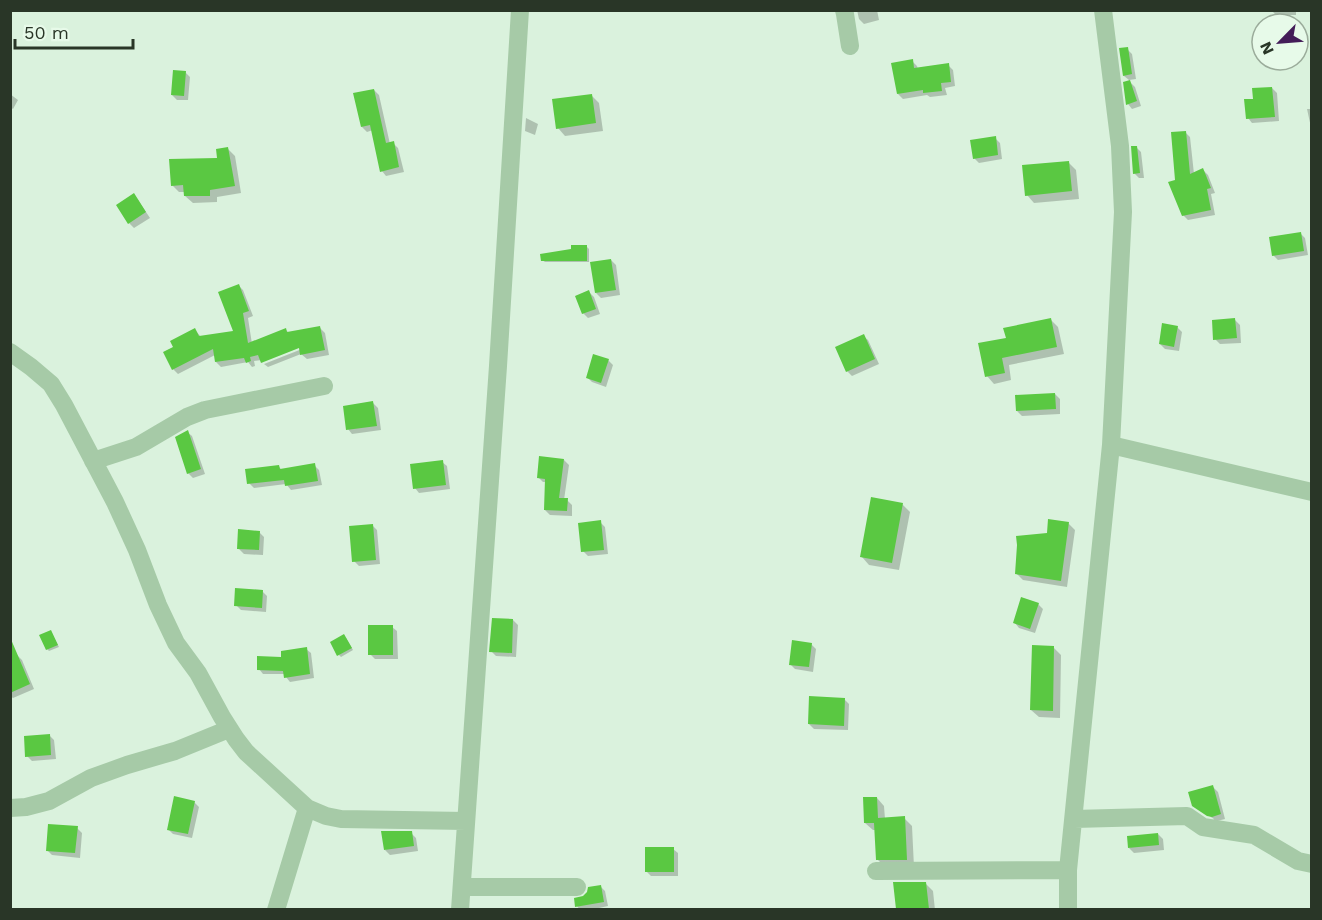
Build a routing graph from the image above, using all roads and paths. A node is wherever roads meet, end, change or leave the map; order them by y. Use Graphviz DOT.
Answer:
graph roads {
  1 [pos="520,10"];
  2 [pos="844,10"];
  3 [pos="1103,10"];
  4 [pos="850,46"];
  5 [pos="10,352"];
  6 [pos="324,386"];
  7 [pos="1112,445"];
  8 [pos="93,461"];
  9 [pos="1311,492"];
  10 [pos="229,729"];
  11 [pos="10,808"];
  12 [pos="307,808"];
  13 [pos="1074,819"];
  14 [pos="466,821"];
  15 [pos="1311,864"];
  16 [pos="1068,870"];
  17 [pos="876,871"];
  18 [pos="462,887"];
  19 [pos="577,887"];
  20 [pos="276,909"];
  21 [pos="460,909"];
  22 [pos="1068,909"];
  1 -- 14 [label="street"];
  2 -- 4 [label="street"];
  3 -- 7 [label="street"];
  5 -- 8 [label="street"];
  6 -- 8 [label="street"];
  7 -- 9 [label="street"];
  7 -- 13 [label="street"];
  8 -- 10 [label="street"];
  10 -- 11 [label="street"];
  10 -- 12 [label="street"];
  12 -- 14 [label="street"];
  12 -- 20 [label="street"];
  13 -- 15 [label="street"];
  13 -- 16 [label="street"];
  14 -- 18 [label="street"];
  16 -- 17 [label="street"];
  16 -- 22 [label="street"];
  18 -- 19 [label="street"];
  18 -- 21 [label="street"];
}
